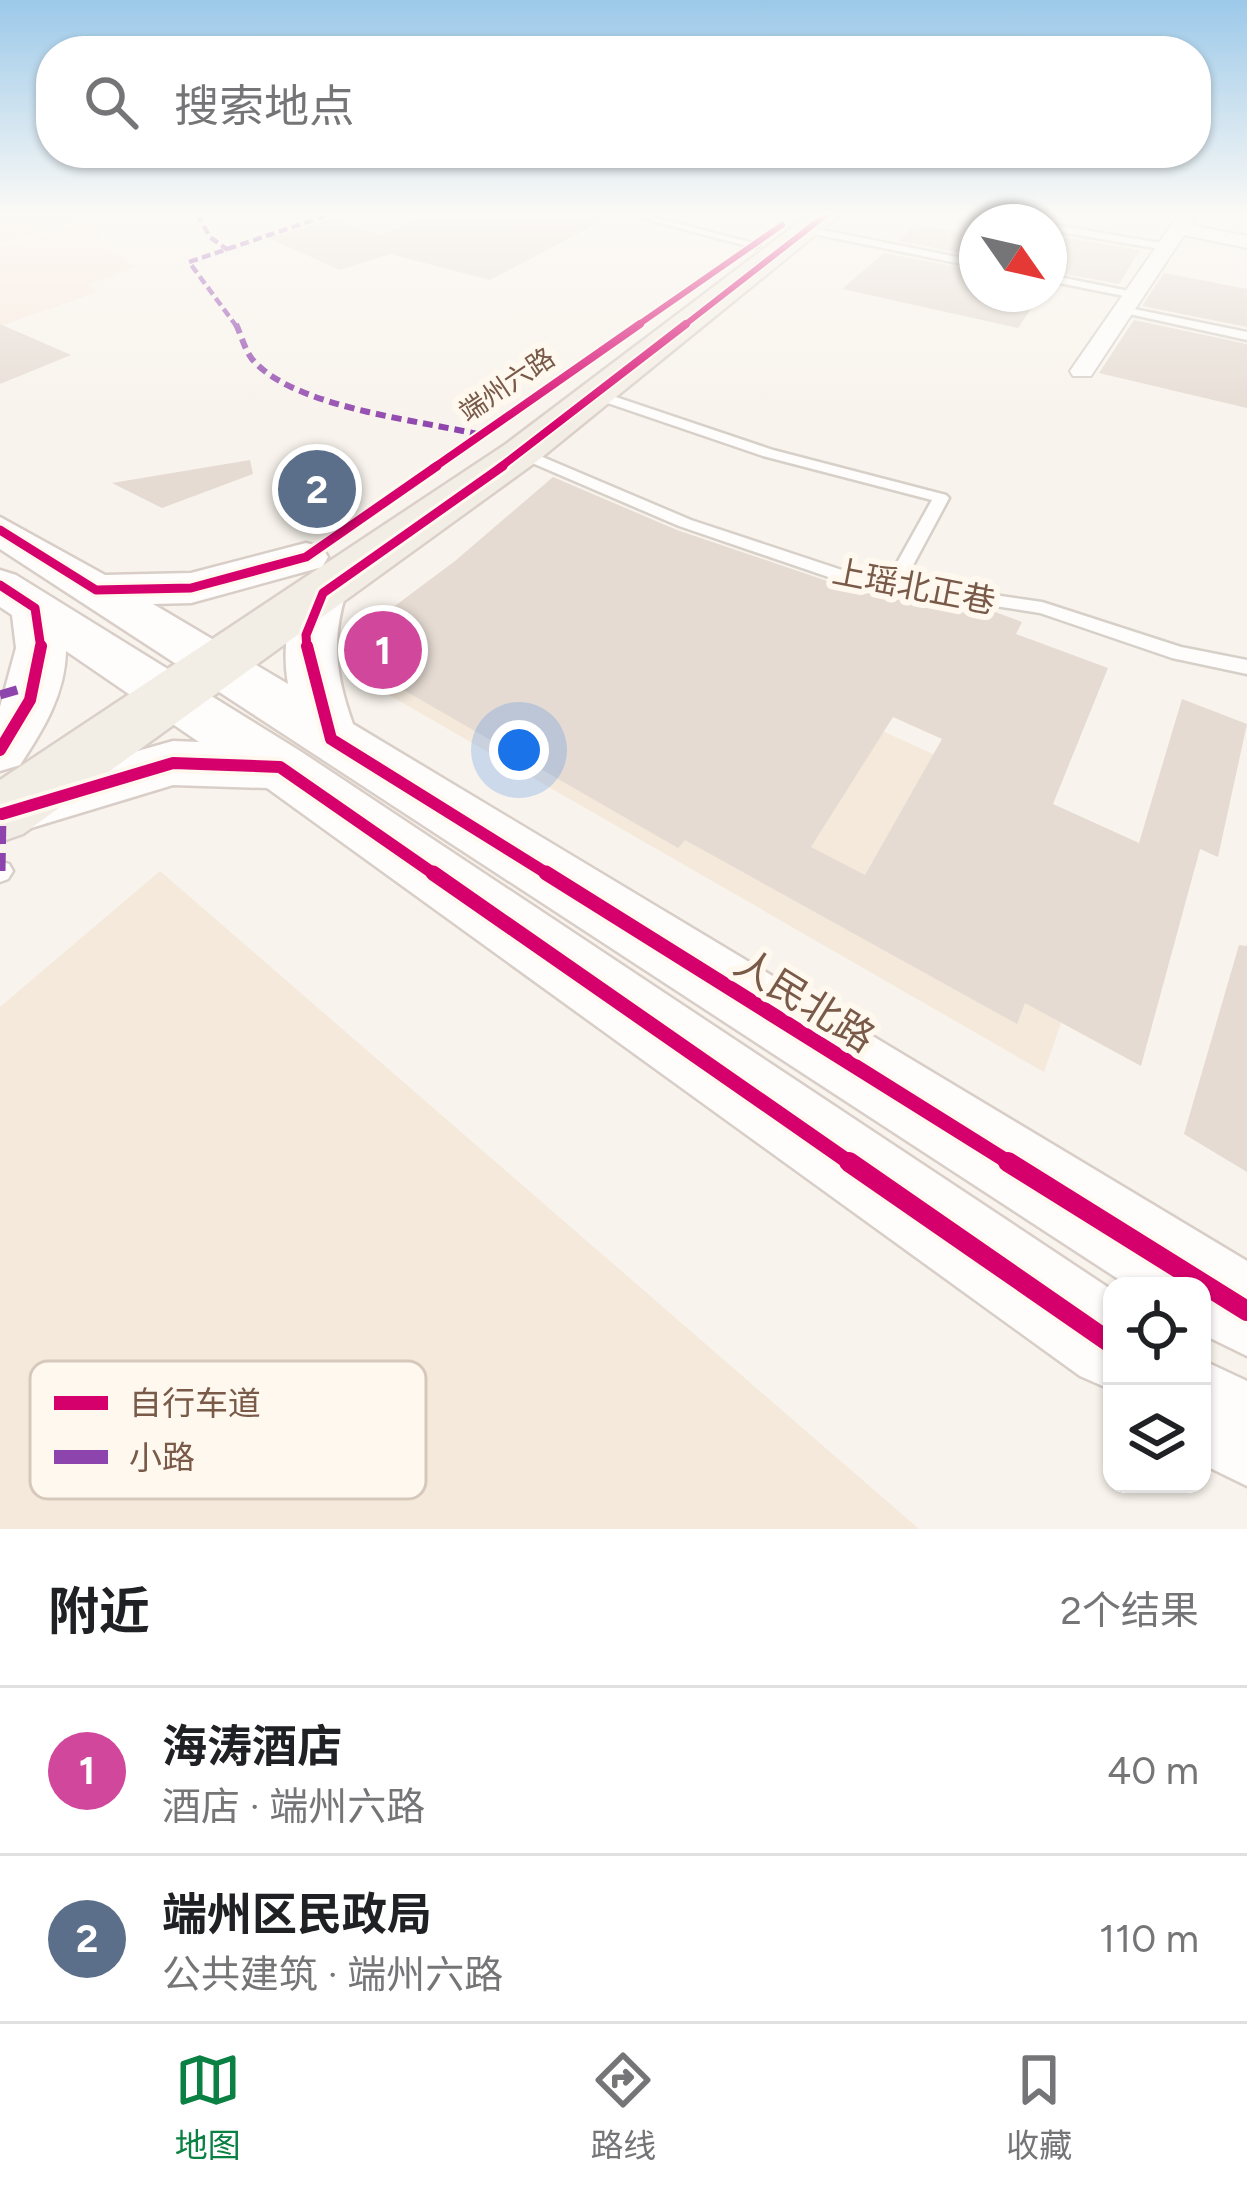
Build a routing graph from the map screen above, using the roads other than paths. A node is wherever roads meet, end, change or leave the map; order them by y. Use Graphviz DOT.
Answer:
graph roads {
  1 [pos="701,285"];
  2 [pos="730,285"];
  3 [pos="1074,285"];
  4 [pos="1140,285"];
  5 [pos="1129,302"];
  6 [pos="1247,336"];
  7 [pos="1082,371"];
  8 [pos="598,394"];
  9 [pos="521,453"];
  10 [pos="0,530"];
  11 [pos="314,575"];
  12 [pos="892,588"];
  13 [pos="96,590"];
  14 [pos="18,597"];
  15 [pos="1247,667"];
  16 [pos="177,670"];
  17 [pos="290,743"];
  18 [pos="0,815"];
  19 [pos="1247,1311"];
  20 [pos="1103,1338"];
  21 [pos="1211,1413"];
  22 [pos="1247,1438"];
  1 -- 11 [label="main road, 端州六路"];
  2 -- 8 [label="main road, 端州六路"];
  3 -- 5 [label="lane"];
  4 -- 5 [label="street"];
  5 -- 6 [label="lane"];
  5 -- 7 [label="street"];
  8 -- 9 [label="main road, 端州六路"];
  8 -- 12 [label="lane"];
  9 -- 11 [label="main road, 端州六路"];
  9 -- 12 [label="lane, 上瑶北正巷"];
  10 -- 13 [label="main road"];
  11 -- 13 [label="main road"];
  11 -- 16 [label="main road, 端州六路"];
  11 -- 17 [label="main road"];
  12 -- 15 [label="lane, 上瑶北正巷"];
  13 -- 16 [label="main road"];
  14 -- 16 [label="main road"];
  14 -- 18 [label="main road"];
  16 -- 17 [label="main road, 人民北路"];
  16 -- 18 [label="main road, 端州六路"];
  17 -- 18 [label="main road"];
  17 -- 19 [label="main road, 人民北路"];
  17 -- 20 [label="main road, 人民北路"];
  21 -- 22 [label="main road"];
}
